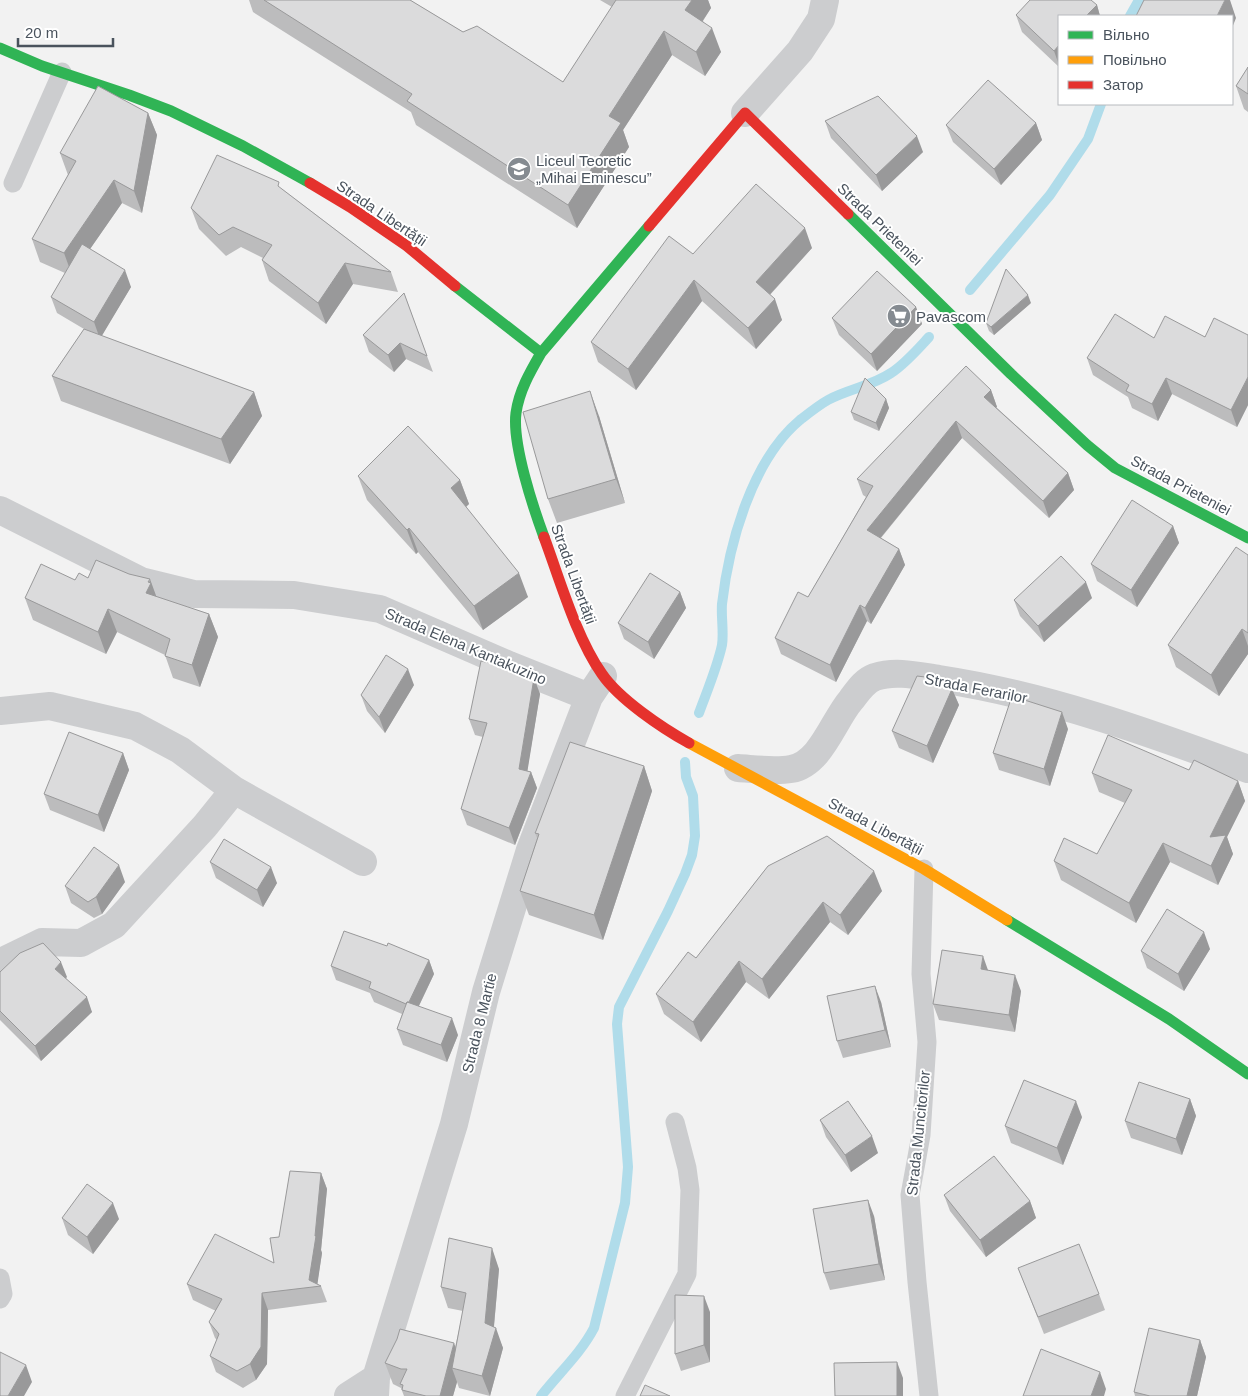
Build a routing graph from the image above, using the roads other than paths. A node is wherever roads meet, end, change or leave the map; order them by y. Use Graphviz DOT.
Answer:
graph roads {
  1 [pos="825,0"];
  2 [pos="0,48"];
  3 [pos="62,72"];
  4 [pos="745,113"];
  5 [pos="13,183"];
  6 [pos="541,353"];
  7 [pos="0,510"];
  8 [pos="1248,538"];
  9 [pos="596,686"];
  10 [pos="0,711"];
  11 [pos="738,768"];
  12 [pos="1248,768"];
  13 [pos="234,790"];
  14 [pos="363,862"];
  15 [pos="924,869"];
  16 [pos="0,966"];
  17 [pos="1248,1074"];
  18 [pos="675,1122"];
  19 [pos="0,1278"];
  20 [pos="0,1299"];
  21 [pos="376,1387"];
  22 [pos="348,1396"];
  23 [pos="624,1396"];
  24 [pos="929,1396"];
  1 -- 4 [label="street"];
  2 -- 3 [label="main road, Strada Libertății"];
  3 -- 5 [label="lane"];
  3 -- 6 [label="main road, Strada Libertății"];
  4 -- 6 [label="main road"];
  4 -- 8 [label="main road, Strada Prieteniei"];
  6 -- 9 [label="main road, Strada Libertății"];
  7 -- 9 [label="street, Strada Elena Kantakuzino"];
  9 -- 11 [label="main road, Strada Libertății"];
  9 -- 21 [label="street, Strada 8 Martie"];
  10 -- 13 [label="street"];
  11 -- 12 [label="street, Strada Ferarilor"];
  11 -- 15 [label="main road, Strada Libertății"];
  13 -- 14 [label="street"];
  13 -- 16 [label="street"];
  15 -- 17 [label="main road, Strada Libertății"];
  15 -- 24 [label="lane, Strada Muncitorilor"];
  18 -- 23 [label="lane"];
  19 -- 20 [label="lane"];
  21 -- 22 [label="street, Strada 8 Martie"];
}
